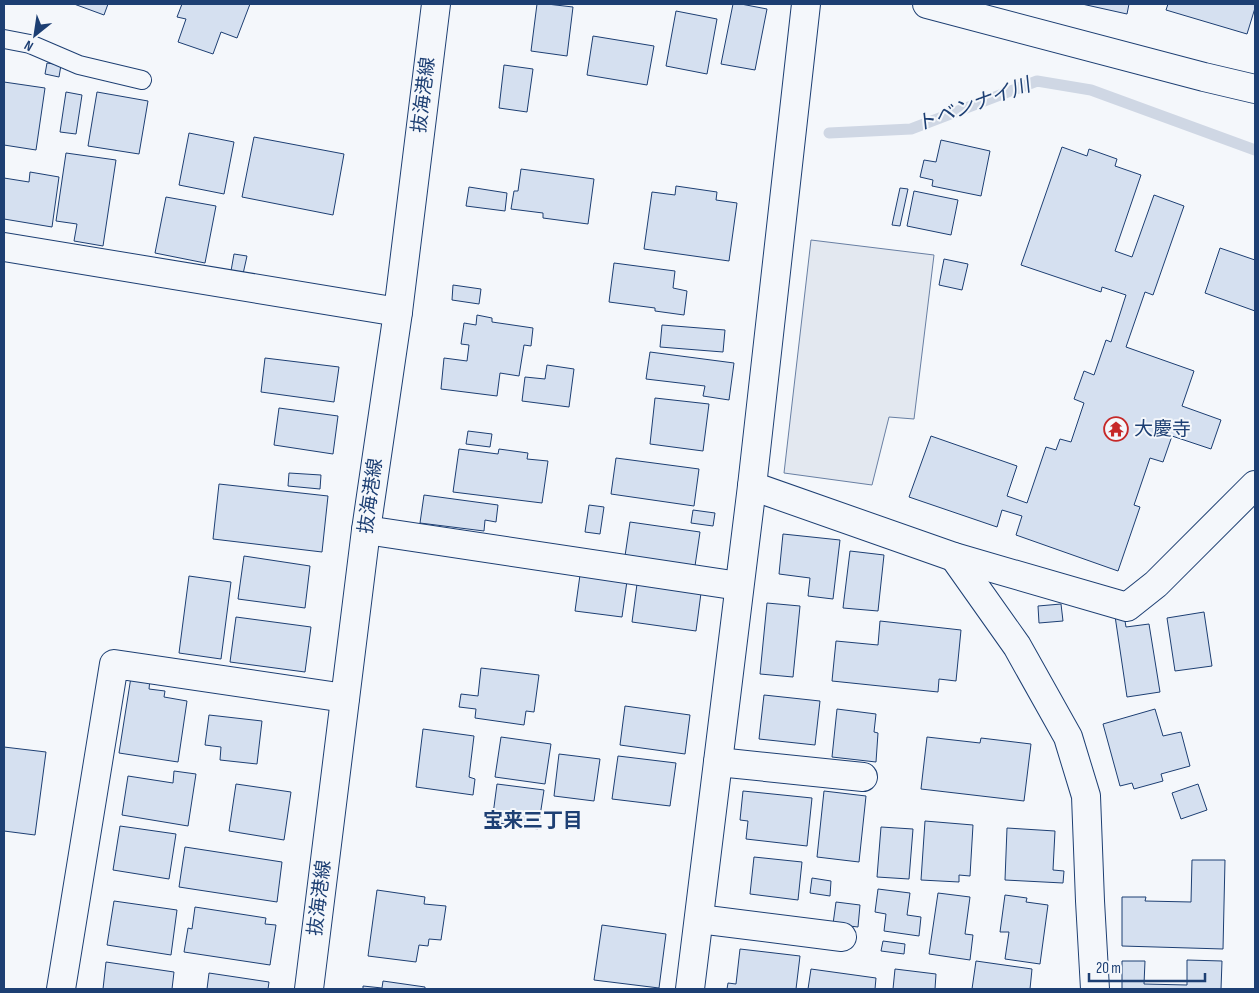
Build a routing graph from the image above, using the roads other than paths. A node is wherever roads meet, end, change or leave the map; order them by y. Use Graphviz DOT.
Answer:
graph roads {
  1 [pos="436,4"];
  2 [pos="806,4"];
  3 [pos="927,4"];
  4 [pos="4,39"];
  5 [pos="142,80"];
  6 [pos="1255,89"];
  7 [pos="4,247"];
  8 [pos="398,312"];
  9 [pos="1255,485"];
  10 [pos="752,486"];
  11 [pos="366,530"];
  12 [pos="954,557"];
  13 [pos="740,586"];
  14 [pos="344,698"];
  15 [pos="718,762"];
  16 [pos="863,777"];
  17 [pos="699,919"];
  18 [pos="842,936"];
  19 [pos="61,989"];
  20 [pos="309,989"];
  21 [pos="690,989"];
  22 [pos="1095,989"];
  1 -- 8 [label="street, 抜海港線"];
  2 -- 10 [label="street"];
  3 -- 6 [label="street"];
  4 -- 5 [label="lane"];
  7 -- 8 [label="street"];
  8 -- 11 [label="street, 抜海港線"];
  9 -- 12 [label="street"];
  10 -- 12 [label="street"];
  10 -- 13 [label="street"];
  11 -- 13 [label="street"];
  11 -- 14 [label="street, 抜海港線"];
  12 -- 22 [label="street"];
  13 -- 15 [label="street"];
  14 -- 19 [label="street"];
  14 -- 20 [label="street, 抜海港線"];
  15 -- 16 [label="street"];
  15 -- 17 [label="street"];
  17 -- 18 [label="street"];
  17 -- 21 [label="street"];
}
